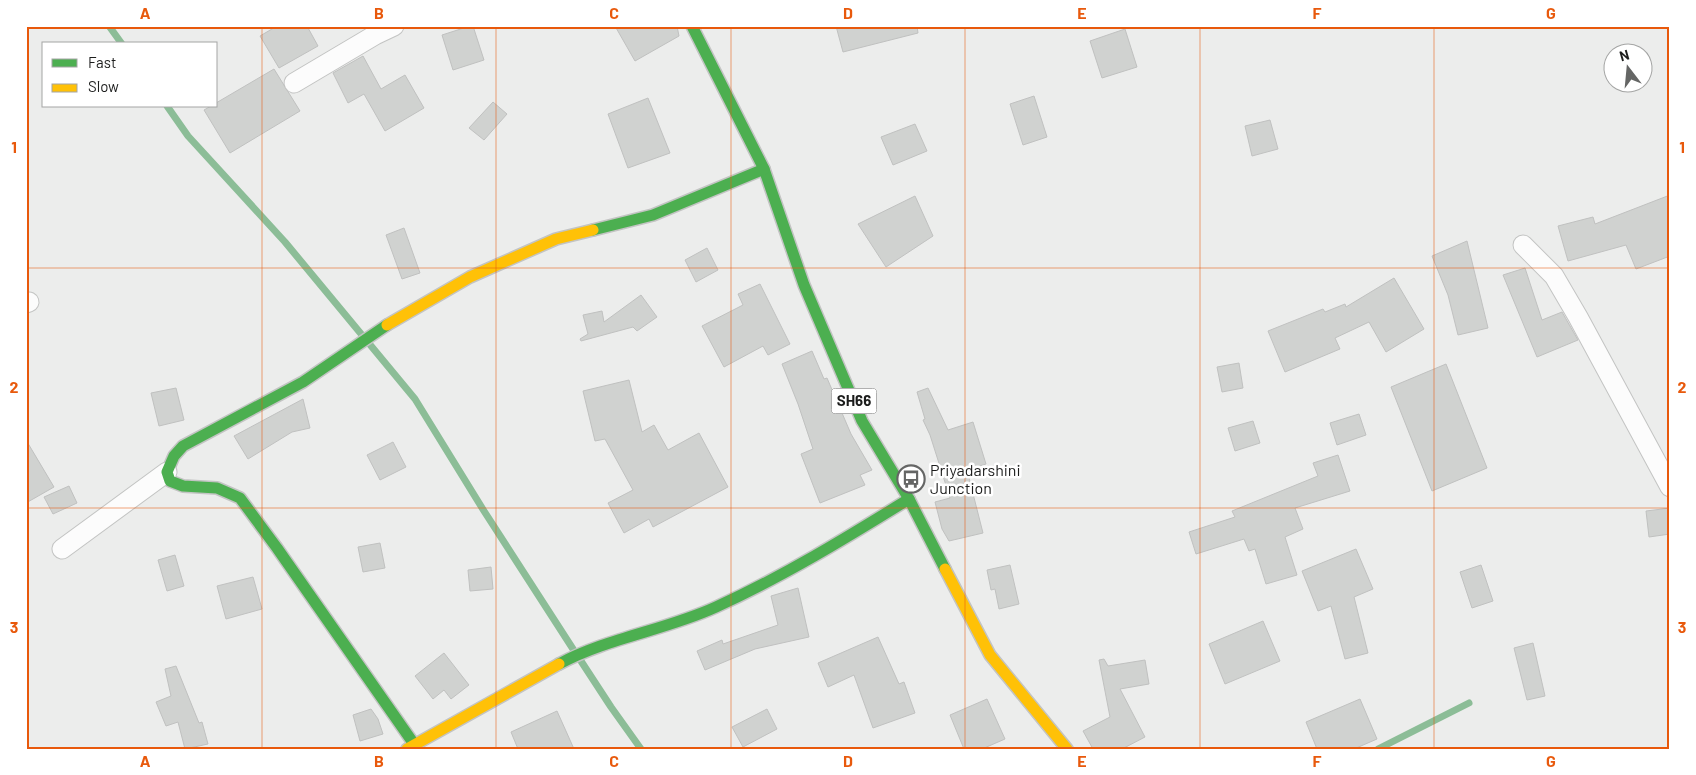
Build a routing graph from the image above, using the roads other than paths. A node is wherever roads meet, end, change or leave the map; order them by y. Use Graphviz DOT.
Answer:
graph roads {
  1 [pos="394,26"];
  2 [pos="692,26"];
  3 [pos="294,83"];
  4 [pos="764,169"];
  5 [pos="1522,244"];
  6 [pos="167,472"];
  7 [pos="1670,487"];
  8 [pos="909,500"];
  9 [pos="62,549"];
  10 [pos="411,746"];
  11 [pos="1067,749"];
  1 -- 3 [label="street"];
  2 -- 4 [label="street, SH66"];
  4 -- 6 [label="street"];
  4 -- 8 [label="street, SH66"];
  5 -- 7 [label="street"];
  6 -- 9 [label="street"];
  6 -- 10 [label="street"];
  8 -- 10 [label="street"];
  8 -- 11 [label="street, SH66"];
}
